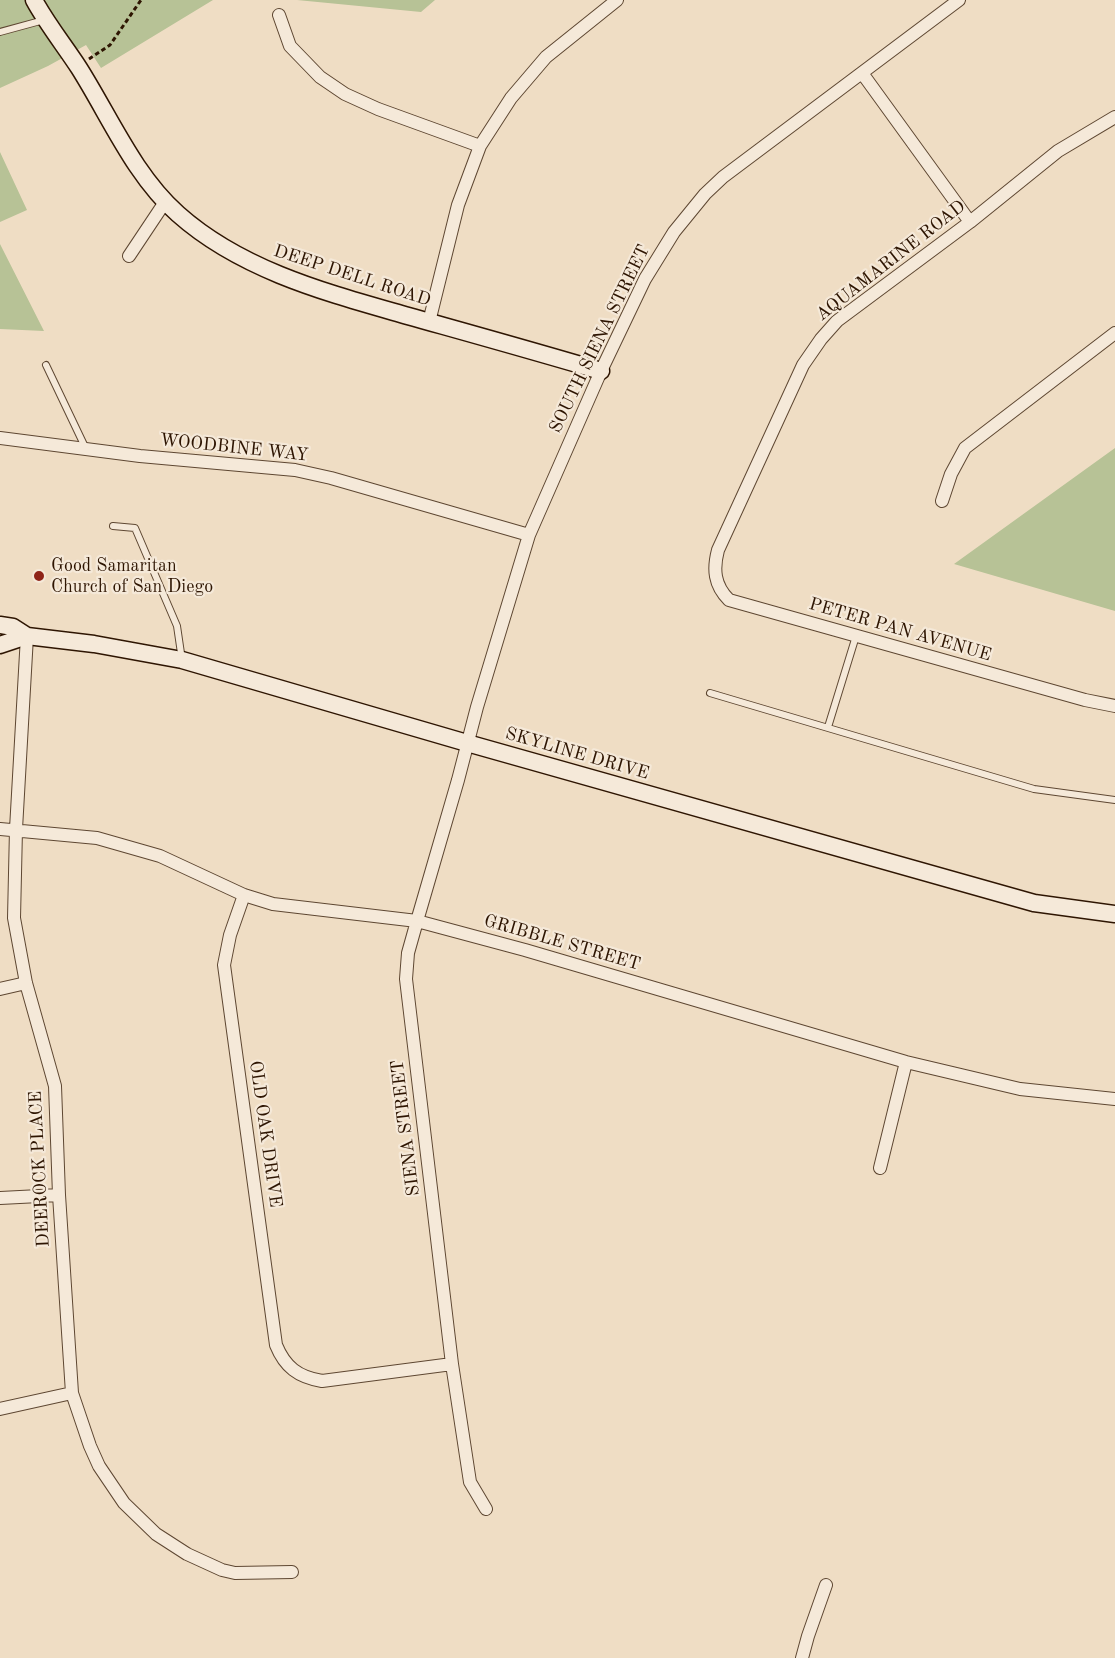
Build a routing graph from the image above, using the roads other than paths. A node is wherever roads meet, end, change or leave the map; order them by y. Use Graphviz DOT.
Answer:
graph roads {
  1 [pos="34,0"];
  2 [pos="617,0"];
  3 [pos="959,0"];
  4 [pos="279,15"];
  5 [pos="44,20"];
  6 [pos="0,32"];
  7 [pos="862,73"];
  8 [pos="1115,117"];
  9 [pos="480,146"];
  10 [pos="165,202"];
  11 [pos="970,222"];
  12 [pos="129,256"];
  13 [pos="429,322"];
  14 [pos="1115,333"];
  15 [pos="46,365"];
  16 [pos="601,371"];
  17 [pos="0,438"];
  18 [pos="87,450"];
  19 [pos="942,501"];
  20 [pos="113,526"];
  21 [pos="529,535"];
  22 [pos="718,550"];
  23 [pos="0,625"];
  24 [pos="27,636"];
  25 [pos="856,636"];
  26 [pos="0,645"];
  27 [pos="182,660"];
  28 [pos="710,693"];
  29 [pos="1115,706"];
  30 [pos="828,727"];
  31 [pos="467,743"];
  32 [pos="1115,800"];
  33 [pos="0,829"];
  34 [pos="16,829"];
  35 [pos="244,895"];
  36 [pos="1115,914"];
  37 [pos="417,921"];
  38 [pos="26,983"];
  39 [pos="0,988"];
  40 [pos="906,1062"];
  41 [pos="1115,1099"];
  42 [pos="880,1168"];
  43 [pos="59,1195"];
  44 [pos="0,1198"];
  45 [pos="452,1364"];
  46 [pos="72,1393"];
  47 [pos="0,1409"];
  48 [pos="486,1509"];
  49 [pos="292,1572"];
  50 [pos="826,1585"];
  51 [pos="802,1658"];
  1 -- 5 [label="main road, DEEP DELL ROAD"];
  2 -- 9 [label="street"];
  3 -- 7 [label="street, SOUTH SIENA STREET"];
  4 -- 9 [label="street"];
  5 -- 6 [label="lane"];
  5 -- 10 [label="main road, DEEP DELL ROAD"];
  7 -- 11 [label="street"];
  7 -- 16 [label="street, SOUTH SIENA STREET"];
  8 -- 11 [label="street, AQUAMARINE ROAD"];
  9 -- 13 [label="street"];
  10 -- 12 [label="street"];
  10 -- 13 [label="main road, DEEP DELL ROAD"];
  11 -- 22 [label="street, AQUAMARINE ROAD"];
  13 -- 16 [label="main road, DEEP DELL ROAD"];
  14 -- 19 [label="street"];
  15 -- 18 [label="lane"];
  16 -- 21 [label="street, SOUTH SIENA STREET"];
  17 -- 18 [label="street, WOODBINE WAY"];
  18 -- 21 [label="street, WOODBINE WAY"];
  20 -- 27 [label="lane"];
  21 -- 31 [label="street, SOUTH SIENA STREET"];
  22 -- 25 [label="street, PETER PAN AVENUE"];
  23 -- 24 [label="main road, SKYLINE DRIVE"];
  24 -- 26 [label="main road, SKYLINE DRIVE"];
  24 -- 27 [label="main road, SKYLINE DRIVE"];
  24 -- 34 [label="street, DEEROCK PLACE"];
  25 -- 29 [label="street, PETER PAN AVENUE"];
  25 -- 30 [label="lane"];
  27 -- 31 [label="main road, SKYLINE DRIVE"];
  28 -- 30 [label="lane"];
  30 -- 32 [label="lane"];
  31 -- 36 [label="main road, SKYLINE DRIVE"];
  31 -- 37 [label="street, SIENA STREET"];
  33 -- 34 [label="street, GRIBBLE STREET"];
  34 -- 35 [label="street, GRIBBLE STREET"];
  34 -- 38 [label="street, DEEROCK PLACE"];
  35 -- 37 [label="street, GRIBBLE STREET"];
  35 -- 45 [label="street, OLD OAK DRIVE"];
  37 -- 40 [label="street, GRIBBLE STREET"];
  37 -- 45 [label="street, SIENA STREET"];
  38 -- 39 [label="street"];
  38 -- 43 [label="street, DEEROCK PLACE"];
  40 -- 41 [label="street, GRIBBLE STREET"];
  40 -- 42 [label="street"];
  43 -- 44 [label="street"];
  43 -- 46 [label="street, DEEROCK PLACE"];
  45 -- 48 [label="street, SIENA STREET"];
  46 -- 47 [label="street"];
  46 -- 49 [label="street, DEEROCK PLACE"];
  50 -- 51 [label="street"];
}
